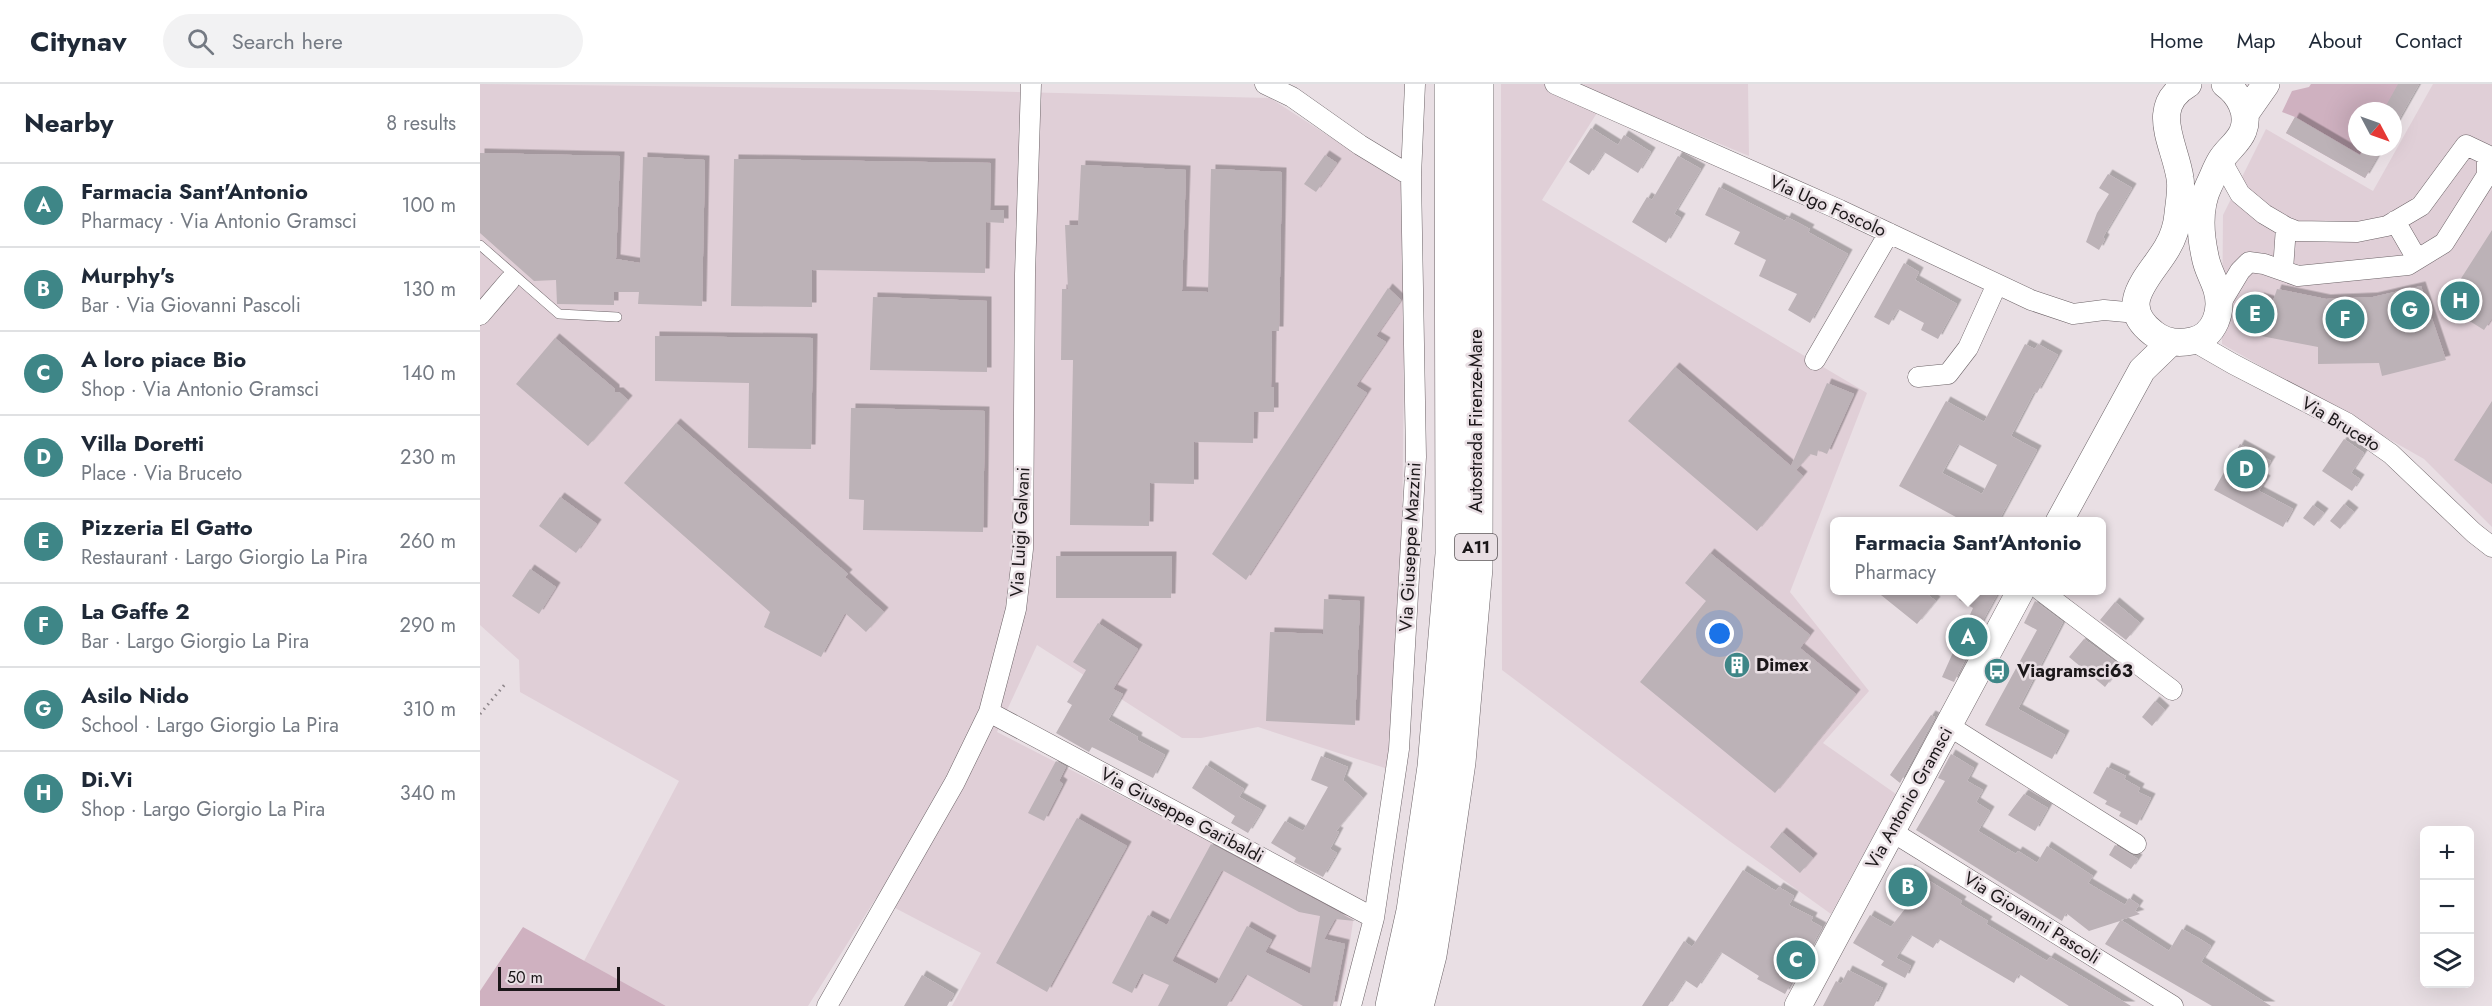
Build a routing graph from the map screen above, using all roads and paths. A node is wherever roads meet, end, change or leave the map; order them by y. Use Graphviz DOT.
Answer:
graph roads {
  1 [pos="1031,84"];
  2 [pos="1265,84"];
  3 [pos="1416,84"];
  4 [pos="1451,84"];
  5 [pos="1477,84"];
  6 [pos="1555,84"];
  7 [pos="2188,84"];
  8 [pos="2261,84"];
  9 [pos="2266,84"];
  10 [pos="2228,86"];
  11 [pos="2245,114"];
  12 [pos="2221,160"];
  13 [pos="1412,176"];
  14 [pos="2395,221"];
  15 [pos="2286,227"];
  16 [pos="1889,233"];
  17 [pos="480,245"];
  18 [pos="2417,259"];
  19 [pos="2283,270"];
  20 [pos="510,280"];
  21 [pos="1997,284"];
  22 [pos="2141,310"];
  23 [pos="480,315"];
  24 [pos="617,317"];
  25 [pos="2199,329"];
  26 [pos="1815,360"];
  27 [pos="2142,370"];
  28 [pos="1918,377"];
  29 [pos="2062,517"];
  30 [pos="2492,547"];
  31 [pos="2020,595"];
  32 [pos="2045,595"];
  33 [pos="506,683"];
  34 [pos="2172,690"];
  35 [pos="989,712"];
  36 [pos="480,714"];
  37 [pos="1949,726"];
  38 [pos="1891,831"];
  39 [pos="2136,844"];
  40 [pos="1374,918"];
  41 [pos="827,1006"];
  42 [pos="1351,1006"];
  43 [pos="1392,1006"];
  44 [pos="1417,1006"];
  45 [pos="1797,1006"];
  46 [pos="2173,1006"];
  1 -- 35 [label="street, Via Luigi Galvani"];
  2 -- 13 [label="street"];
  3 -- 13 [label="street, Via Giuseppe Mazzini"];
  4 -- 43 [label="highway, Autostrada Firenze-Mare / A11"];
  5 -- 44 [label="highway, Autostrada Firenze-Mare / A11"];
  6 -- 16 [label="street, Via Ugo Foscolo"];
  7 -- 22 [label="street"];
  8 -- 10 [label="street"];
  9 -- 11 [label="street"];
  10 -- 11 [label="street"];
  11 -- 12 [label="street"];
  12 -- 15 [label="street"];
  12 -- 25 [label="street"];
  13 -- 40 [label="street, Via Giuseppe Mazzini"];
  14 -- 15 [label="street"];
  14 -- 18 [label="street"];
  14 -- 18 [label="street"];
  15 -- 19 [label="street"];
  16 -- 21 [label="street, Via Ugo Foscolo"];
  16 -- 26 [label="street"];
  17 -- 24 [label="lane"];
  18 -- 19 [label="street"];
  19 -- 25 [label="street"];
  20 -- 23 [label="street"];
  21 -- 22 [label="street, Via Ugo Foscolo"];
  21 -- 28 [label="street"];
  22 -- 25 [label="street"];
  22 -- 27 [label="street"];
  25 -- 27 [label="street"];
  25 -- 30 [label="street, Via Bruceto"];
  27 -- 29 [label="street"];
  31 -- 37 [label="street, Via Antonio Gramsci"];
  32 -- 34 [label="street"];
  33 -- 36 [label="path"];
  35 -- 40 [label="street, Via Giuseppe Garibaldi"];
  35 -- 41 [label="street, Via Luigi Galvani"];
  37 -- 38 [label="street, Via Antonio Gramsci"];
  37 -- 39 [label="street"];
  38 -- 45 [label="street, Via Antonio Gramsci"];
  38 -- 46 [label="street, Via Giovanni Pascoli"];
  40 -- 42 [label="street, Via Giuseppe Mazzini"];
}
